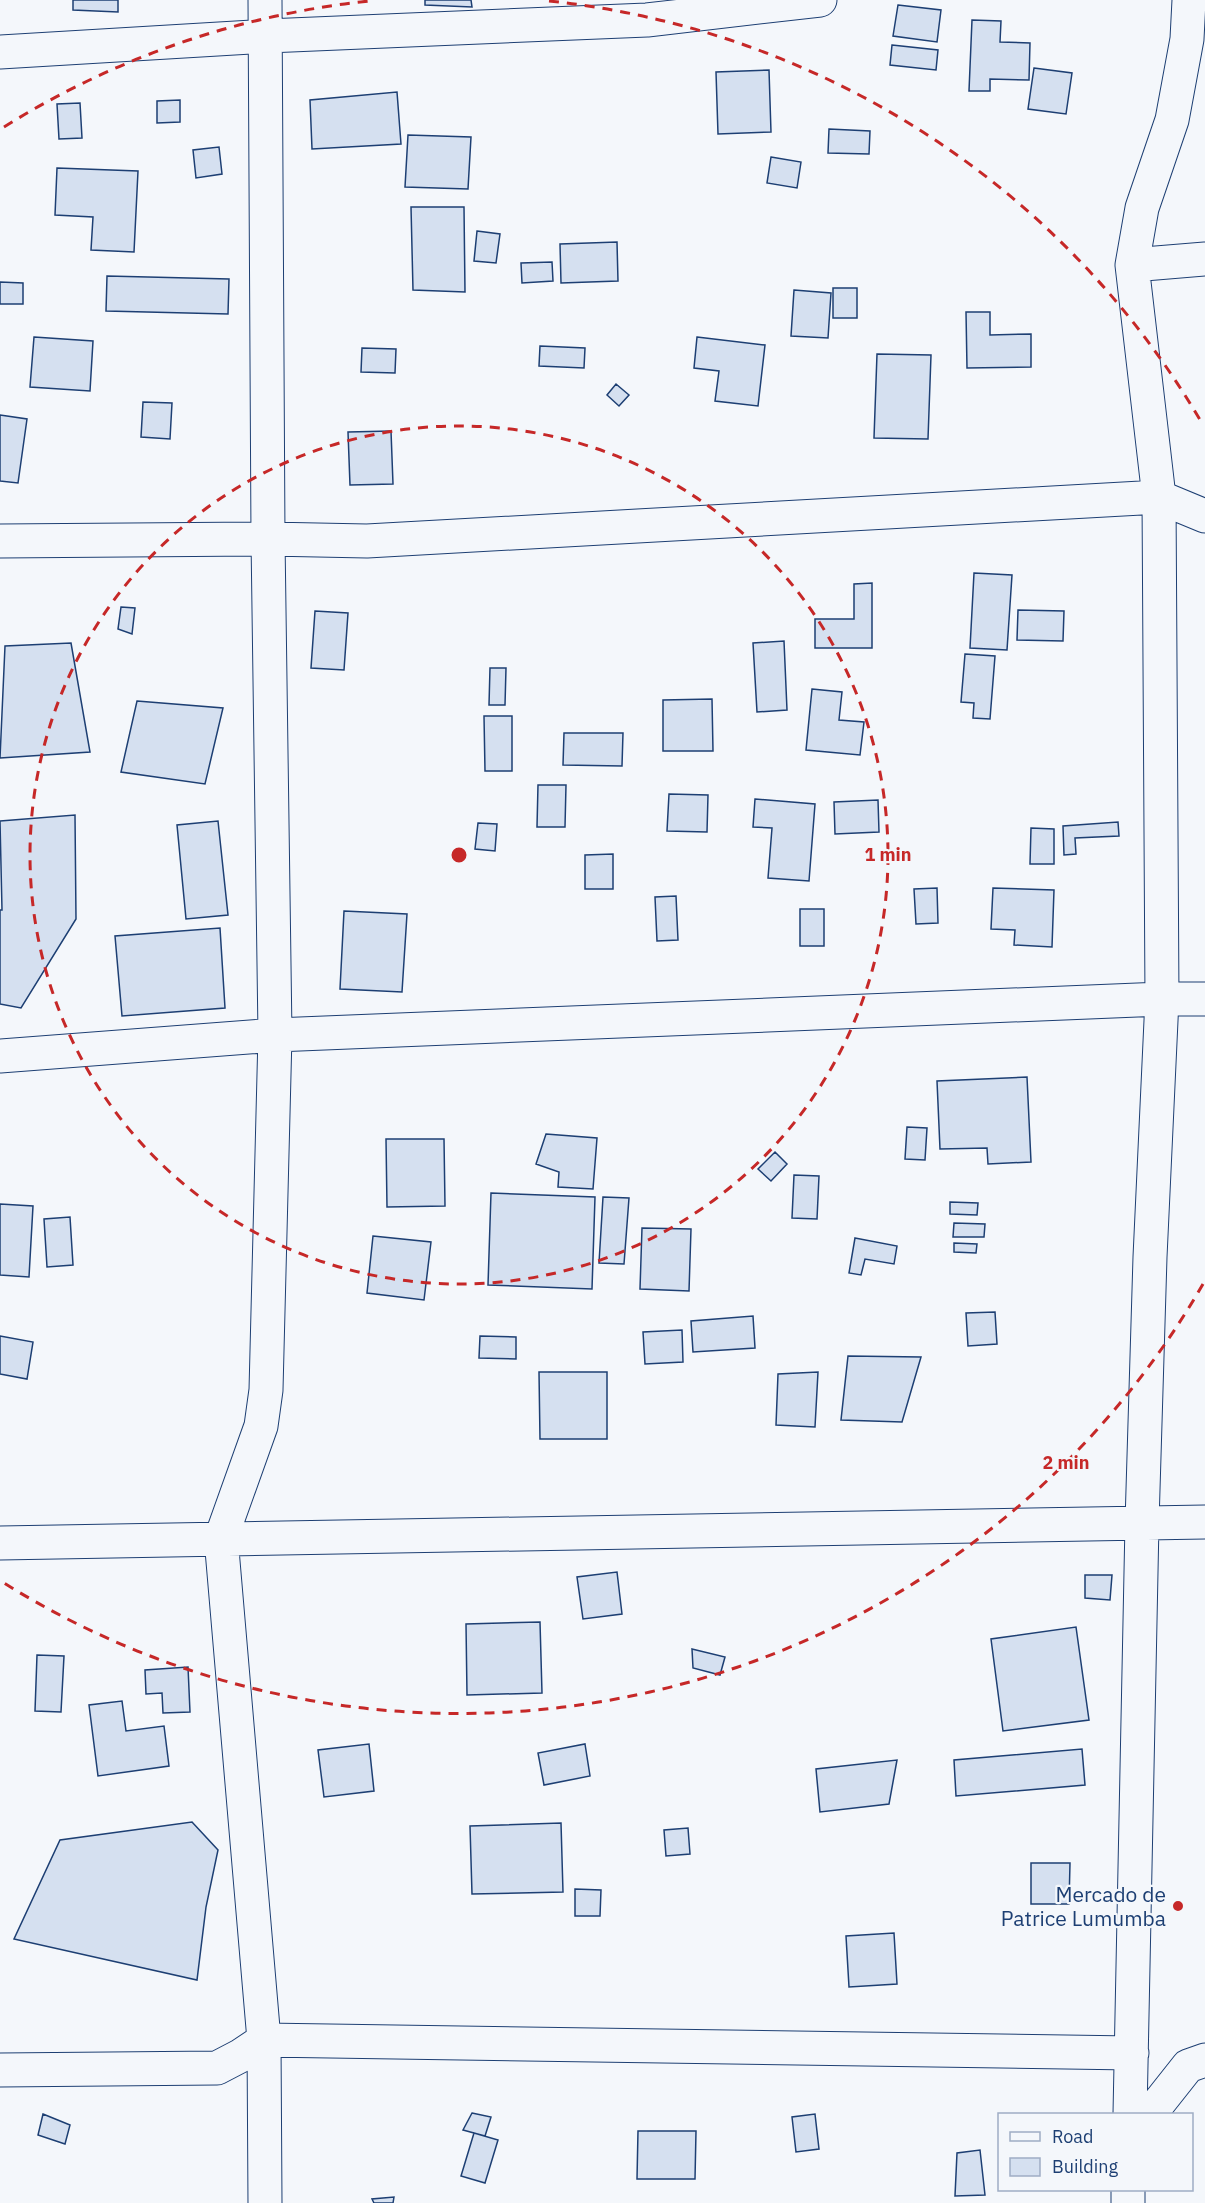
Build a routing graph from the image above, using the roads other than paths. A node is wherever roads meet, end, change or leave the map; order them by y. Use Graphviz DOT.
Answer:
graph roads {
  1 [pos="265,0"];
  2 [pos="820,0"];
  3 [pos="1189,0"];
  4 [pos="267,36"];
  5 [pos="0,52"];
  6 [pos="1205,259"];
  7 [pos="1132,265"];
  8 [pos="1159,497"];
  9 [pos="1205,516"];
  10 [pos="268,539"];
  11 [pos="0,542"];
  12 [pos="1162,999"];
  13 [pos="1205,999"];
  14 [pos="275,1035"];
  15 [pos="0,1056"];
  16 [pos="1205,1522"];
  17 [pos="1142,1523"];
  18 [pos="221,1538"];
  19 [pos="0,1543"];
  20 [pos="264,2040"];
  21 [pos="1132,2053"];
  22 [pos="1205,2060"];
  23 [pos="0,2070"];
  24 [pos="1130,2113"];
  25 [pos="1152,2113"];
  26 [pos="265,2203"];
  1 -- 4 [label="street"];
  2 -- 4 [label="street"];
  3 -- 7 [label="street"];
  4 -- 5 [label="street"];
  4 -- 10 [label="street"];
  6 -- 7 [label="street"];
  7 -- 8 [label="street"];
  8 -- 9 [label="street"];
  8 -- 10 [label="street"];
  8 -- 12 [label="street"];
  10 -- 11 [label="street"];
  10 -- 14 [label="street"];
  12 -- 13 [label="street"];
  12 -- 14 [label="street"];
  12 -- 17 [label="street"];
  14 -- 15 [label="street"];
  14 -- 18 [label="street"];
  16 -- 17 [label="street"];
  17 -- 18 [label="street"];
  17 -- 21 [label="street"];
  18 -- 19 [label="street"];
  18 -- 20 [label="street"];
  20 -- 21 [label="street"];
  20 -- 23 [label="street"];
  20 -- 26 [label="street"];
  21 -- 24 [label="street"];
  22 -- 25 [label="street"];
}
